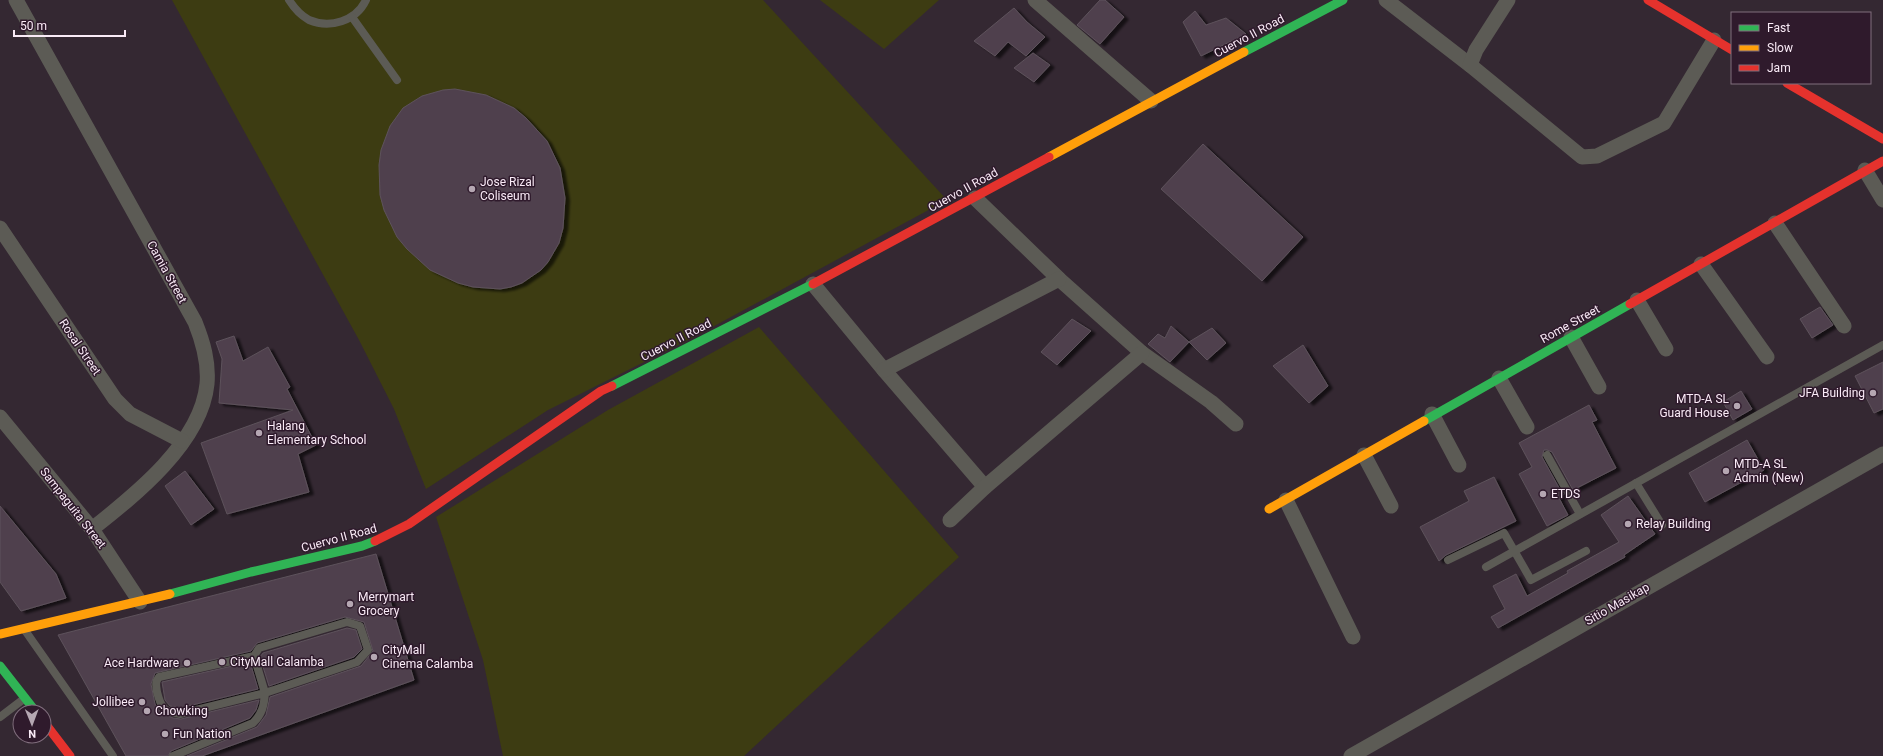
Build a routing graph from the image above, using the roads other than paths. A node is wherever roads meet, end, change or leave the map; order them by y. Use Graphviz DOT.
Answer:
graph roads {
  1 [pos="16,0"];
  2 [pos="289,0"];
  3 [pos="366,0"];
  4 [pos="1035,0"];
  5 [pos="1344,0"];
  6 [pos="1386,0"];
  7 [pos="1508,0"];
  8 [pos="1648,0"];
  9 [pos="352,17"];
  10 [pos="1714,40"];
  11 [pos="1731,49"];
  12 [pos="1470,65"];
  13 [pos="397,80"];
  14 [pos="1790,84"];
  15 [pos="1150,101"];
  16 [pos="1883,139"];
  17 [pos="1883,161"];
  18 [pos="1866,170"];
  19 [pos="975,198"];
  20 [pos="1883,200"];
  21 [pos="1775,223"];
  22 [pos="0,228"];
  23 [pos="1701,264"];
  24 [pos="1059,279"];
  25 [pos="813,284"];
  26 [pos="1637,300"];
  27 [pos="1844,326"];
  28 [pos="1571,337"];
  29 [pos="1883,345"];
  30 [pos="1666,349"];
  31 [pos="1142,353"];
  32 [pos="1767,357"];
  33 [pos="884,370"];
  34 [pos="1499,378"];
  35 [pos="1598,387"];
  36 [pos="1432,414"];
  37 [pos="0,417"];
  38 [pos="1236,424"];
  39 [pos="1527,427"];
  40 [pos="182,442"];
  41 [pos="1883,454"];
  42 [pos="1364,455"];
  43 [pos="1546,456"];
  44 [pos="1459,465"];
  45 [pos="1636,483"];
  46 [pos="986,487"];
  47 [pos="1286,500"];
  48 [pos="1391,506"];
  49 [pos="1269,509"];
  50 [pos="1580,514"];
  51 [pos="950,520"];
  52 [pos="1662,525"];
  53 [pos="92,529"];
  54 [pos="1515,551"];
  55 [pos="1586,551"];
  56 [pos="1448,560"];
  57 [pos="1486,567"];
  58 [pos="140,602"];
  59 [pos="24,629"];
  60 [pos="0,634"];
  61 [pos="1352,637"];
  62 [pos="254,656"];
  63 [pos="0,666"];
  64 [pos="265,693"];
  65 [pos="25,698"];
  66 [pos="30,704"];
  67 [pos="0,717"];
  68 [pos="52,732"];
  69 [pos="70,756"];
  70 [pos="113,756"];
  71 [pos="174,756"];
  72 [pos="1351,756"];
  1 -- 40 [label="street, Camia Street"];
  2 -- 9 [label="lane"];
  3 -- 9 [label="lane"];
  4 -- 15 [label="street"];
  5 -- 15 [label="street, Cuervo II Road"];
  6 -- 12 [label="street"];
  7 -- 12 [label="street"];
  8 -- 10 [label="street"];
  9 -- 13 [label="lane"];
  10 -- 11 [label="street"];
  10 -- 12 [label="street"];
  14 -- 16 [label="street"];
  15 -- 19 [label="street, Cuervo II Road"];
  17 -- 18 [label="street, Rome Street"];
  18 -- 20 [label="street"];
  18 -- 21 [label="street, Rome Street"];
  19 -- 24 [label="street"];
  19 -- 25 [label="street, Cuervo II Road"];
  21 -- 23 [label="street, Rome Street"];
  21 -- 27 [label="street"];
  22 -- 40 [label="street, Rosal Street"];
  23 -- 26 [label="street, Rome Street"];
  23 -- 32 [label="street"];
  24 -- 31 [label="street"];
  24 -- 33 [label="street"];
  25 -- 33 [label="street"];
  25 -- 58 [label="street, Cuervo II Road"];
  26 -- 28 [label="street, Rome Street"];
  26 -- 30 [label="street"];
  28 -- 34 [label="street, Rome Street"];
  28 -- 35 [label="street"];
  29 -- 45 [label="lane"];
  31 -- 38 [label="street"];
  31 -- 46 [label="street"];
  33 -- 46 [label="street"];
  34 -- 36 [label="street, Rome Street"];
  34 -- 39 [label="street"];
  36 -- 42 [label="street, Rome Street"];
  36 -- 44 [label="street"];
  37 -- 53 [label="street, Sampaguita Street"];
  40 -- 53 [label="street, Camia Street"];
  41 -- 72 [label="street, Sitio Masikap"];
  42 -- 47 [label="street, Rome Street"];
  42 -- 48 [label="street"];
  43 -- 50 [label="lane"];
  45 -- 50 [label="lane"];
  45 -- 52 [label="lane"];
  46 -- 51 [label="street"];
  47 -- 49 [label="street, Rome Street"];
  47 -- 61 [label="street"];
  50 -- 54 [label="lane"];
  53 -- 58 [label="street, Sampaguita Street"];
  54 -- 55 [label="lane"];
  54 -- 56 [label="lane"];
  54 -- 57 [label="lane"];
  58 -- 59 [label="street, Cuervo II Road"];
  59 -- 60 [label="street, Cuervo II Road"];
  59 -- 70 [label="lane"];
  62 -- 64 [label="lane"];
  62 -- 64 [label="lane"];
  62 -- 64 [label="lane"];
  63 -- 65 [label="street"];
  64 -- 71 [label="lane"];
  65 -- 66 [label="street"];
  65 -- 67 [label="lane"];
  68 -- 69 [label="street"];
}
